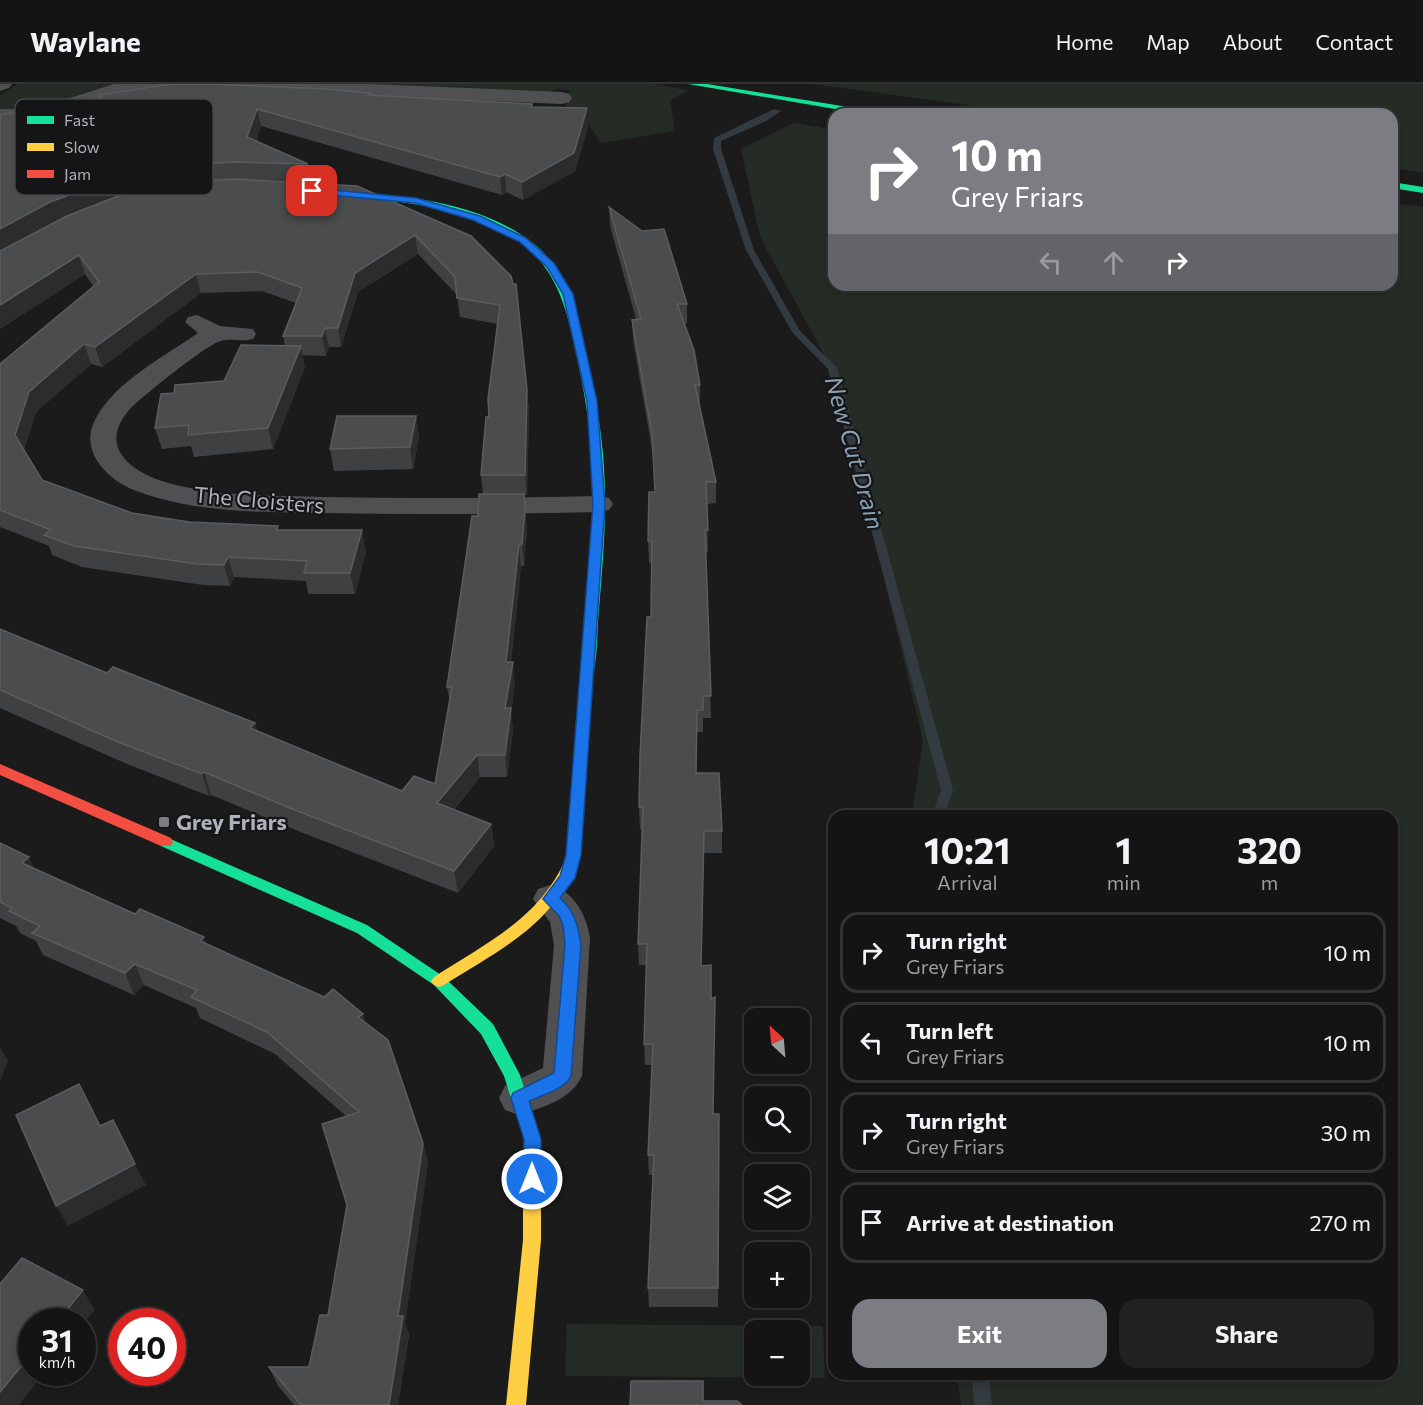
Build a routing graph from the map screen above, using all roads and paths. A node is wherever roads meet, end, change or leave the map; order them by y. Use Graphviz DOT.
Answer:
graph roads {
  1 [pos="159,84"];
  2 [pos="233,84"];
  3 [pos="692,84"];
  4 [pos="562,98"];
  5 [pos="87,99"];
  6 [pos="842,108"];
  7 [pos="0,115"];
  8 [pos="15,117"];
  9 [pos="1398,186"];
  10 [pos="1423,190"];
  11 [pos="324,192"];
  12 [pos="244,334"];
  13 [pos="599,504"];
  14 [pos="0,769"];
  15 [pos="551,899"];
  16 [pos="439,981"];
  17 [pos="519,1098"];
  18 [pos="516,1405"];
  1 -- 5 [label="street"];
  2 -- 4 [label="street"];
  3 -- 6 [label="street"];
  7 -- 8 [label="street"];
  9 -- 10 [label="street"];
  11 -- 13 [label="street"];
  12 -- 13 [label="street, The Cloisters"];
  13 -- 15 [label="street"];
  14 -- 16 [label="street"];
  15 -- 16 [label="street"];
  15 -- 17 [label="street"];
  16 -- 17 [label="street"];
  17 -- 18 [label="street"];
}
